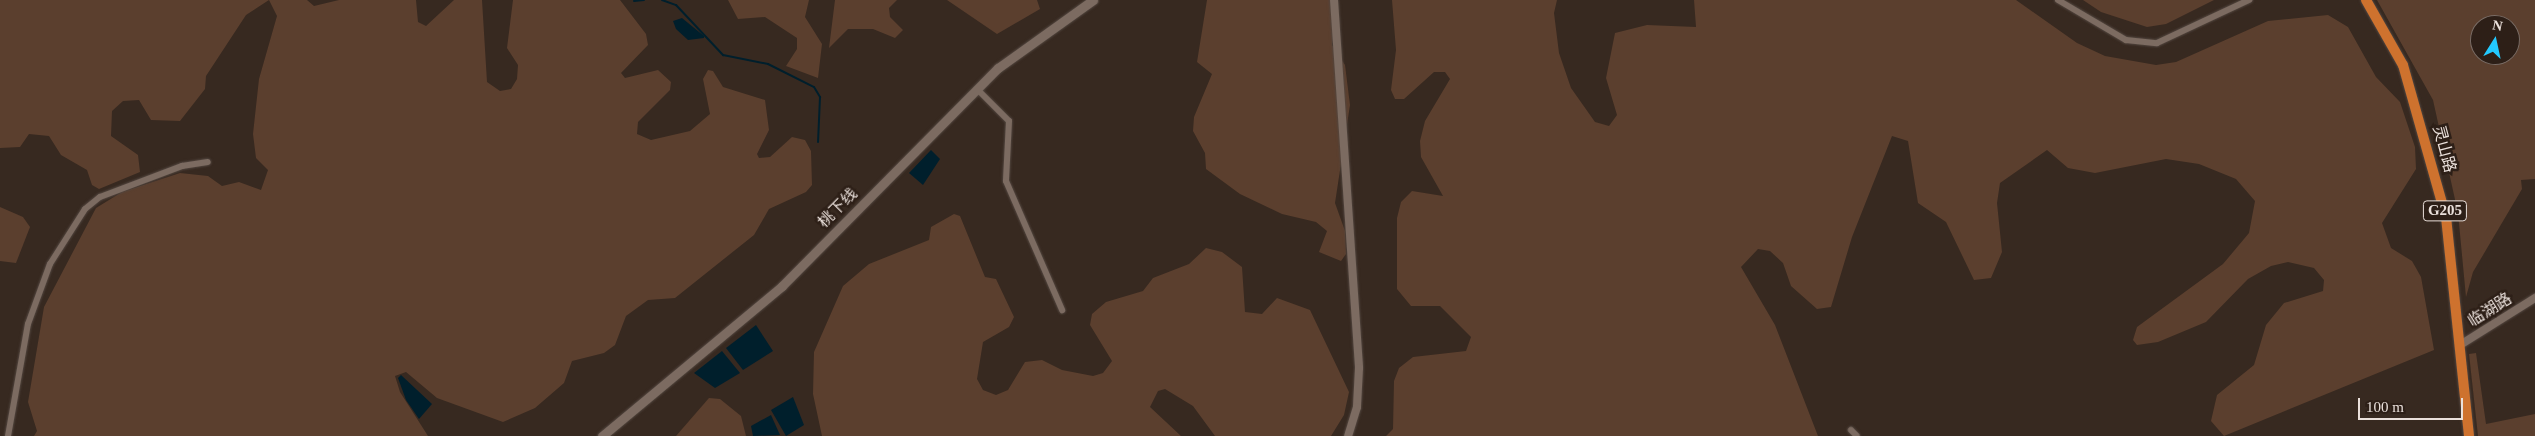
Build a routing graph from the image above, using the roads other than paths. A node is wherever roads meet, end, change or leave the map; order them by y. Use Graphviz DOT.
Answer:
graph roads {
  1 [pos="1093,0"];
  2 [pos="1334,0"];
  3 [pos="2058,0"];
  4 [pos="2248,0"];
  5 [pos="2366,0"];
  6 [pos="977,89"];
  7 [pos="208,162"];
  8 [pos="2535,298"];
  9 [pos="1062,310"];
  10 [pos="2460,345"];
  11 [pos="1851,430"];
  12 [pos="8,436"];
  13 [pos="602,436"];
  14 [pos="1348,436"];
  15 [pos="1857,436"];
  16 [pos="2469,436"];
  1 -- 6 [label="main road, 桃下线"];
  2 -- 14 [label="street"];
  3 -- 4 [label="street"];
  5 -- 10 [label="highway, 灵山路 / G205"];
  6 -- 9 [label="street"];
  6 -- 13 [label="main road, 桃下线"];
  7 -- 12 [label="street"];
  8 -- 10 [label="street, 临湖路"];
  10 -- 16 [label="highway, 灵山路 / G205"];
  11 -- 15 [label="street"];
}
